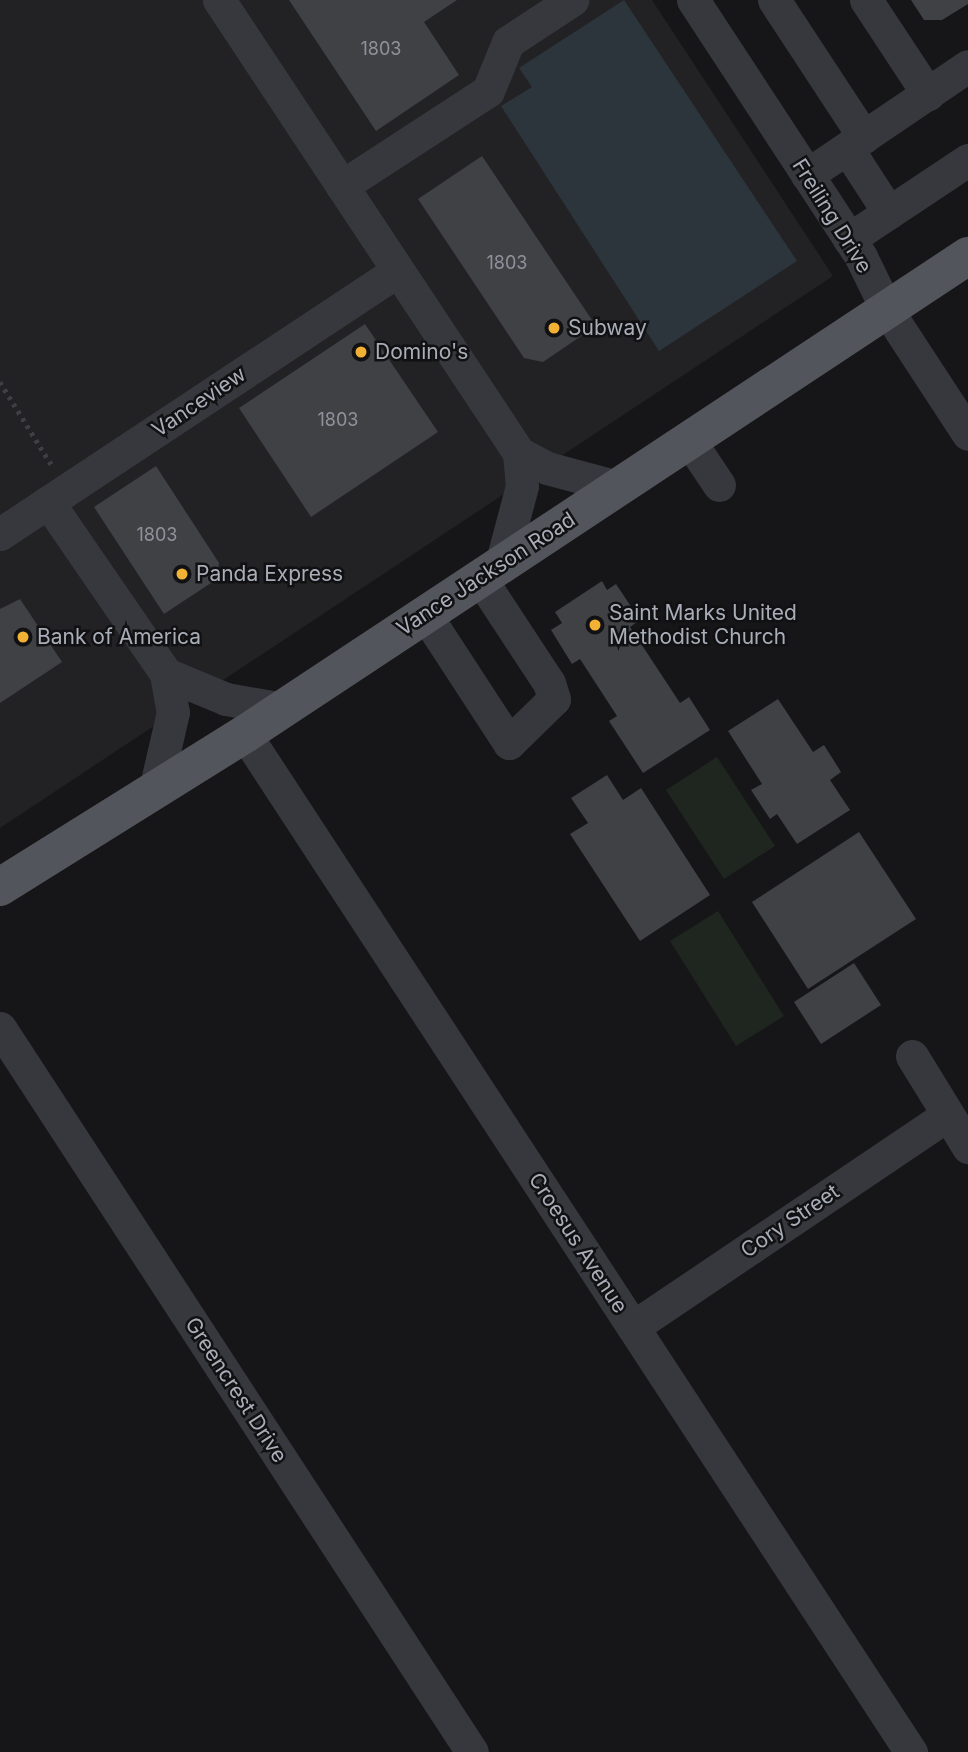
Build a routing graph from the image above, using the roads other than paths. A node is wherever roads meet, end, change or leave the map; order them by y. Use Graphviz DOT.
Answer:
graph roads {
  1 [pos="219,0"];
  2 [pos="572,0"];
  3 [pos="693,0"];
  4 [pos="774,0"];
  5 [pos="866,0"];
  6 [pos="968,66"];
  7 [pos="928,94"];
  8 [pos="855,142"];
  9 [pos="968,160"];
  10 [pos="807,175"];
  11 [pos="342,186"];
  12 [pos="888,213"];
  13 [pos="849,239"];
  14 [pos="968,256"];
  15 [pos="397,271"];
  16 [pos="887,310"];
  17 [pos="968,434"];
  18 [pos="689,440"];
  19 [pos="519,453"];
  20 [pos="719,485"];
  21 [pos="51,487"];
  22 [pos="618,487"];
  23 [pos="0,534"];
  24 [pos="491,571"];
  25 [pos="425,614"];
  26 [pos="166,674"];
  27 [pos="283,709"];
  28 [pos="245,734"];
  29 [pos="155,790"];
  30 [pos="0,887"];
  31 [pos="0,1028"];
  32 [pos="912,1056"];
  33 [pos="947,1115"];
  34 [pos="968,1147"];
  35 [pos="633,1327"];
  36 [pos="472,1752"];
  37 [pos="911,1752"];
  1 -- 11 [label="street"];
  2 -- 11 [label="street"];
  3 -- 10 [label="street, Freiling Drive"];
  4 -- 8 [label="street"];
  5 -- 7 [label="street"];
  6 -- 7 [label="street"];
  7 -- 8 [label="street"];
  8 -- 10 [label="street"];
  8 -- 12 [label="street"];
  9 -- 12 [label="street"];
  10 -- 13 [label="street, Freiling Drive"];
  11 -- 15 [label="street"];
  12 -- 13 [label="street"];
  13 -- 16 [label="street, Freiling Drive"];
  14 -- 16 [label="main road, Vance Jackson Road"];
  15 -- 19 [label="street"];
  15 -- 21 [label="street, Vanceview"];
  16 -- 17 [label="street, Freiling Drive"];
  16 -- 18 [label="main road, Vance Jackson Road"];
  18 -- 20 [label="street"];
  18 -- 22 [label="main road, Vance Jackson Road"];
  19 -- 22 [label="street"];
  19 -- 24 [label="street"];
  21 -- 23 [label="street, Vanceview"];
  21 -- 26 [label="street"];
  22 -- 24 [label="main road, Vance Jackson Road"];
  24 -- 25 [label="main road, Vance Jackson Road"];
  24 -- 25 [label="street"];
  25 -- 27 [label="main road, Vance Jackson Road"];
  26 -- 27 [label="street"];
  26 -- 29 [label="street"];
  27 -- 28 [label="main road, Vance Jackson Road"];
  28 -- 29 [label="main road, Vance Jackson Road"];
  28 -- 35 [label="street, Croesus Avenue"];
  29 -- 30 [label="main road, Vance Jackson Road"];
  31 -- 36 [label="street, Greencrest Drive"];
  32 -- 33 [label="street"];
  33 -- 34 [label="street"];
  33 -- 35 [label="street, Cory Street"];
  35 -- 37 [label="street, Croesus Avenue"];
}
